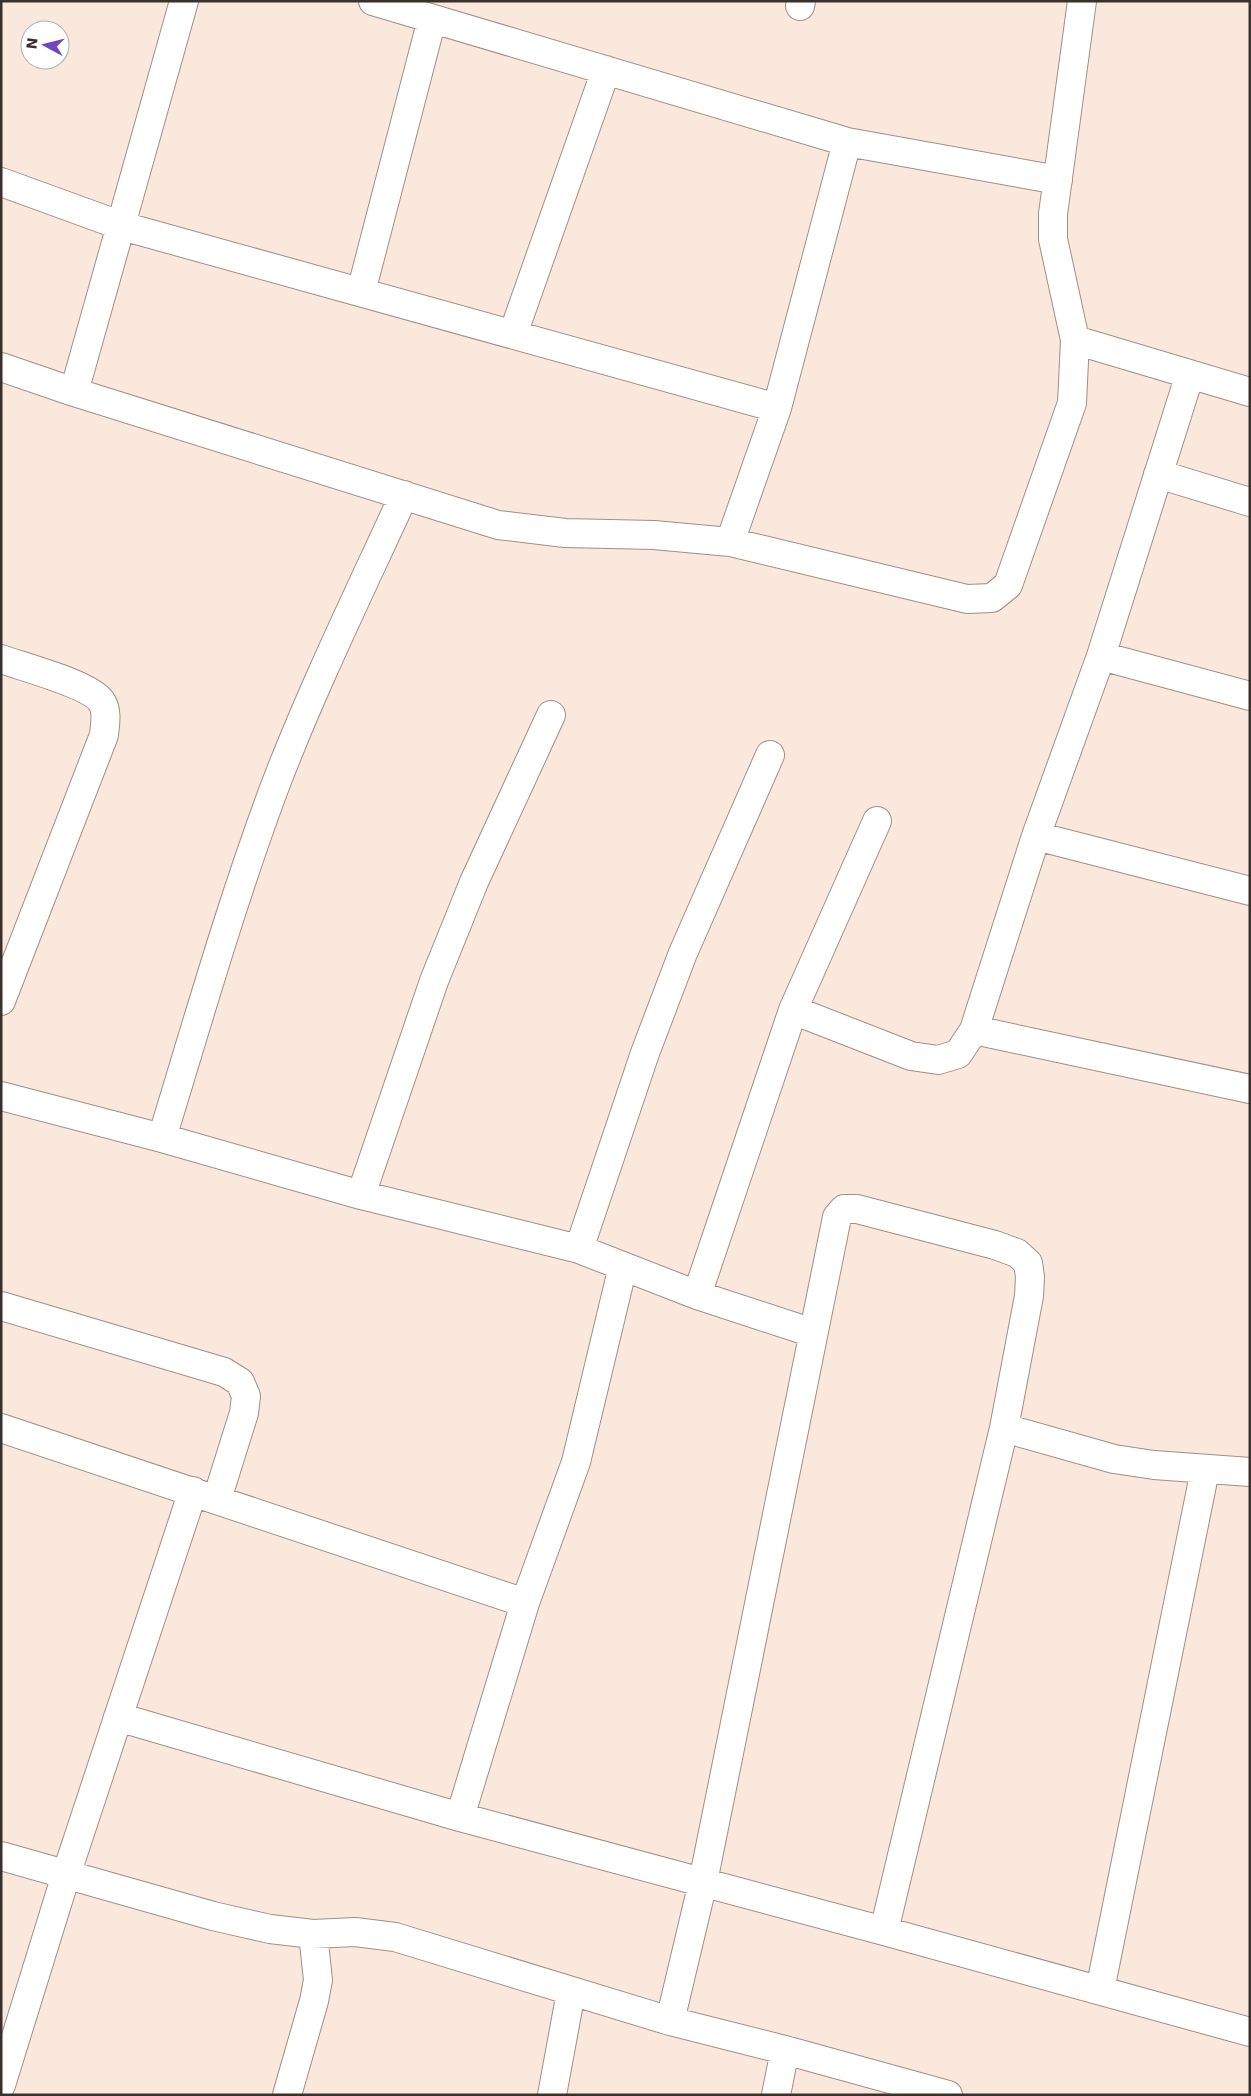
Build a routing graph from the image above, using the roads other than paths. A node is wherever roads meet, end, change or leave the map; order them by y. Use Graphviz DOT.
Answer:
graph roads {
  1 [pos="184,1"];
  2 [pos="373,1"];
  3 [pos="1082,1"];
  4 [pos="432,19"];
  5 [pos="606,70"];
  6 [pos="847,142"];
  7 [pos="1058,180"];
  8 [pos="1,182"];
  9 [pos="122,226"];
  10 [pos="361,292"];
  11 [pos="513,334"];
  12 [pos="1075,340"];
  13 [pos="1,367"];
  14 [pos="1190,374"];
  15 [pos="74,392"];
  16 [pos="1250,392"];
  17 [pos="777,408"];
  18 [pos="1158,474"];
  19 [pos="404,495"];
  20 [pos="1250,502"];
  21 [pos="730,542"];
  22 [pos="1101,656"];
  23 [pos="1,659"];
  24 [pos="1250,696"];
  25 [pos="550,715"];
  26 [pos="770,755"];
  27 [pos="877,821"];
  28 [pos="1036,836"];
  29 [pos="1250,890"];
  30 [pos="1,1001"];
  31 [pos="793,1010"];
  32 [pos="974,1030"];
  33 [pos="1250,1089"];
  34 [pos="1,1096"];
  35 [pos="162,1138"];
  36 [pos="361,1195"];
  37 [pos="579,1249"];
  38 [pos="623,1266"];
  39 [pos="697,1295"];
  40 [pos="1,1306"];
  41 [pos="812,1333"];
  42 [pos="1,1428"];
  43 [pos="1004,1428"];
  44 [pos="1205,1470"];
  45 [pos="1250,1472"];
  46 [pos="205,1495"];
  47 [pos="525,1603"];
  48 [pos="118,1717"];
  49 [pos="460,1817"];
  50 [pos="1,1856"];
  51 [pos="66,1875"];
  52 [pos="703,1882"];
  53 [pos="884,1931"];
  54 [pos="313,1934"];
  55 [pos="1100,1990"];
  56 [pos="571,1992"];
  57 [pos="670,2021"];
  58 [pos="1250,2032"];
  59 [pos="785,2050"];
  60 [pos="1,2086"];
  61 [pos="287,2095"];
  62 [pos="552,2095"];
  63 [pos="776,2095"];
  64 [pos="948,2095"];
  1 -- 9 [label="street"];
  2 -- 4 [label="street"];
  3 -- 7 [label="street"];
  4 -- 5 [label="street"];
  4 -- 10 [label="street"];
  5 -- 6 [label="street"];
  5 -- 11 [label="street"];
  6 -- 7 [label="street"];
  6 -- 17 [label="street"];
  7 -- 12 [label="street"];
  8 -- 9 [label="street"];
  9 -- 10 [label="street"];
  9 -- 15 [label="street"];
  10 -- 11 [label="street"];
  11 -- 17 [label="street"];
  12 -- 14 [label="street"];
  12 -- 21 [label="street"];
  13 -- 15 [label="street"];
  14 -- 16 [label="street"];
  14 -- 18 [label="street"];
  15 -- 19 [label="street"];
  17 -- 21 [label="street"];
  18 -- 20 [label="street"];
  18 -- 22 [label="street"];
  19 -- 21 [label="street"];
  19 -- 35 [label="street"];
  22 -- 24 [label="street"];
  22 -- 28 [label="street"];
  23 -- 30 [label="street"];
  25 -- 36 [label="street"];
  26 -- 37 [label="street"];
  27 -- 31 [label="street"];
  28 -- 29 [label="street"];
  28 -- 32 [label="street"];
  31 -- 32 [label="street"];
  31 -- 39 [label="street"];
  32 -- 33 [label="street"];
  34 -- 35 [label="street"];
  35 -- 36 [label="street"];
  36 -- 37 [label="street"];
  37 -- 38 [label="street"];
  38 -- 39 [label="street"];
  38 -- 47 [label="street"];
  39 -- 41 [label="street"];
  40 -- 46 [label="street"];
  41 -- 43 [label="street"];
  41 -- 52 [label="street"];
  42 -- 46 [label="street"];
  43 -- 44 [label="street"];
  43 -- 53 [label="street"];
  44 -- 45 [label="street"];
  44 -- 55 [label="street"];
  46 -- 47 [label="street"];
  46 -- 48 [label="street"];
  47 -- 49 [label="street"];
  48 -- 49 [label="street"];
  48 -- 51 [label="street"];
  49 -- 52 [label="street"];
  50 -- 51 [label="street"];
  51 -- 54 [label="street"];
  51 -- 60 [label="street"];
  52 -- 53 [label="street"];
  52 -- 57 [label="street"];
  53 -- 55 [label="street"];
  54 -- 56 [label="street"];
  54 -- 61 [label="street"];
  55 -- 58 [label="street"];
  56 -- 57 [label="street"];
  56 -- 62 [label="street"];
  57 -- 59 [label="street"];
  59 -- 63 [label="street"];
  59 -- 64 [label="street"];
}
